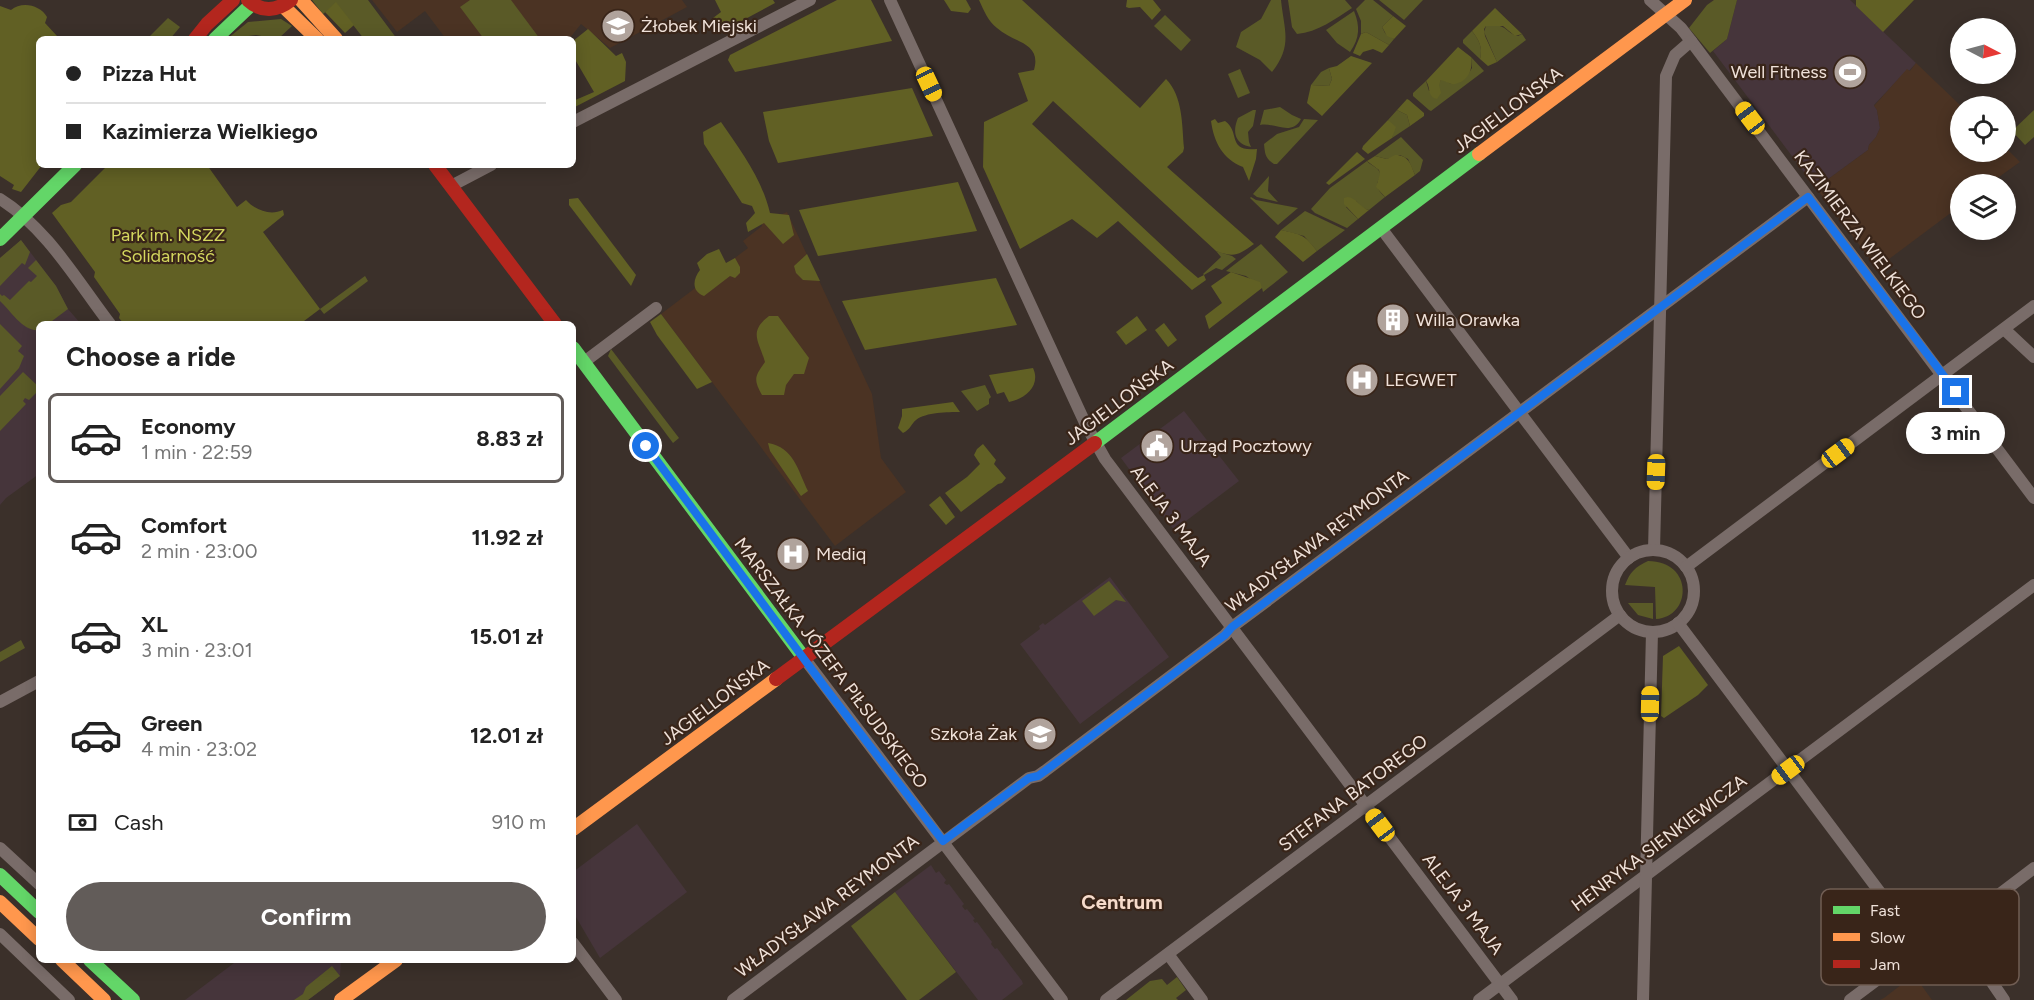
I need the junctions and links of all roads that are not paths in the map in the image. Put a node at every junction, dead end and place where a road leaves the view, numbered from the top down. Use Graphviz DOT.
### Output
graph roads {
  1 [pos="233,0"];
  2 [pos="301,0"];
  3 [pos="810,0"];
  4 [pos="890,0"];
  5 [pos="1650,0"];
  6 [pos="1684,0"];
  7 [pos="250,2"];
  8 [pos="287,3"];
  9 [pos="1666,14"];
  10 [pos="197,36"];
  11 [pos="217,36"];
  12 [pos="314,36"];
  13 [pos="333,36"];
  14 [pos="1691,41"];
  15 [pos="576,120"];
  16 [pos="72,168"];
  17 [pos="437,168"];
  18 [pos="485,168"];
  19 [pos="451,186"];
  20 [pos="1808,197"];
  21 [pos="0,199"];
  22 [pos="23,215"];
  23 [pos="1381,228"];
  24 [pos="0,239"];
  25 [pos="1660,306"];
  26 [pos="2034,306"];
  27 [pos="656,308"];
  28 [pos="109,321"];
  29 [pos="553,321"];
  30 [pos="2004,329"];
  31 [pos="576,352"];
  32 [pos="2034,357"];
  33 [pos="584,362"];
  34 [pos="1943,375"];
  35 [pos="1519,412"];
  36 [pos="1096,442"];
  37 [pos="2034,498"];
  38 [pos="1654,550"];
  39 [pos="1629,558"];
  40 [pos="1686,567"];
  41 [pos="2034,585"];
  42 [pos="1620,615"];
  43 [pos="1678,623"];
  44 [pos="1232,627"];
  45 [pos="1652,632"];
  46 [pos="804,658"];
  47 [pos="36,683"];
  48 [pos="0,702"];
  49 [pos="1788,770"];
  50 [pos="1366,806"];
  51 [pos="576,827"];
  52 [pos="943,841"];
  53 [pos="0,848"];
  54 [pos="2034,868"];
  55 [pos="1647,874"];
  56 [pos="0,875"];
  57 [pos="36,881"];
  58 [pos="1877,889"];
  59 [pos="2006,889"];
  60 [pos="0,902"];
  61 [pos="36,909"];
  62 [pos="0,934"];
  63 [pos="36,936"];
  64 [pos="576,947"];
  65 [pos="1168,954"];
  66 [pos="65,963"];
  67 [pos="93,963"];
  68 [pos="392,963"];
  69 [pos="1500,984"];
  70 [pos="1870,985"];
  71 [pos="1994,985"];
  72 [pos="69,1000"];
  73 [pos="104,1000"];
  74 [pos="133,1000"];
  75 [pos="341,1000"];
  76 [pos="616,1000"];
  77 [pos="733,1000"];
  78 [pos="1062,1000"];
  79 [pos="1106,1000"];
  80 [pos="1202,1000"];
  81 [pos="1479,1000"];
  82 [pos="1512,1000"];
  83 [pos="1643,1000"];
  84 [pos="1850,1000"];
  85 [pos="2004,1000"];
  1 -- 10 [label="street"];
  2 -- 13 [label="street"];
  3 -- 15 [label="street"];
  4 -- 36 [label="street, ALEJA 3 MAJA"];
  5 -- 9 [label="street, KAZIMIERZA WIELKIEGO"];
  6 -- 9 [label="street, JAGIELLOŃSKA"];
  7 -- 8 [label="street"];
  7 -- 11 [label="street"];
  8 -- 12 [label="street"];
  9 -- 14 [label="street, KAZIMIERZA WIELKIEGO"];
  9 -- 23 [label="street, JAGIELLOŃSKA"];
  14 -- 20 [label="street, KAZIMIERZA WIELKIEGO"];
  14 -- 25 [label="street"];
  16 -- 22 [label="street"];
  17 -- 19 [label="street"];
  18 -- 19 [label="street"];
  19 -- 29 [label="street"];
  20 -- 25 [label="street, WŁADYSŁAWA REYMONTA"];
  20 -- 34 [label="street, KAZIMIERZA WIELKIEGO"];
  21 -- 22 [label="street"];
  22 -- 24 [label="street"];
  22 -- 28 [label="street"];
  23 -- 35 [label="street"];
  23 -- 36 [label="street, JAGIELLOŃSKA"];
  25 -- 35 [label="street, WŁADYSŁAWA REYMONTA"];
  25 -- 38 [label="street"];
  26 -- 30 [label="street"];
  27 -- 33 [label="street"];
  30 -- 32 [label="street"];
  30 -- 34 [label="street"];
  31 -- 33 [label="street, MARSZAŁKA JÓZEFA PIŁSUDSKIEGO"];
  33 -- 46 [label="street, MARSZAŁKA JÓZEFA PIŁSUDSKIEGO"];
  34 -- 37 [label="street, KAZIMIERZA WIELKIEGO"];
  34 -- 40 [label="street"];
  35 -- 39 [label="street"];
  35 -- 44 [label="street, WŁADYSŁAWA REYMONTA"];
  36 -- 44 [label="street, ALEJA 3 MAJA"];
  36 -- 46 [label="street, JAGIELLOŃSKA"];
  38 -- 39 [label="street"];
  38 -- 40 [label="street"];
  39 -- 42 [label="street"];
  40 -- 43 [label="street"];
  41 -- 49 [label="street, HENRYKA SIENKIEWICZA"];
  42 -- 45 [label="street"];
  42 -- 50 [label="street, STEFANA BATOREGO"];
  43 -- 45 [label="street"];
  43 -- 49 [label="street"];
  44 -- 50 [label="street, ALEJA 3 MAJA"];
  44 -- 52 [label="street, WŁADYSŁAWA REYMONTA"];
  45 -- 55 [label="street"];
  46 -- 51 [label="street, JAGIELLOŃSKA"];
  46 -- 52 [label="street, MARSZAŁKA JÓZEFA PIŁSUDSKIEGO"];
  47 -- 48 [label="street"];
  49 -- 55 [label="street, HENRYKA SIENKIEWICZA"];
  49 -- 58 [label="street"];
  50 -- 65 [label="street, STEFANA BATOREGO"];
  50 -- 69 [label="street, ALEJA 3 MAJA"];
  52 -- 77 [label="street, WŁADYSŁAWA REYMONTA"];
  52 -- 78 [label="street, MARSZAŁKA JÓZEFA PIŁSUDSKIEGO"];
  53 -- 57 [label="street"];
  54 -- 59 [label="street"];
  55 -- 69 [label="street, HENRYKA SIENKIEWICZA"];
  55 -- 83 [label="street"];
  56 -- 61 [label="street"];
  60 -- 63 [label="street"];
  62 -- 72 [label="street"];
  64 -- 76 [label="street"];
  65 -- 79 [label="street, STEFANA BATOREGO"];
  65 -- 80 [label="street"];
  66 -- 73 [label="street"];
  67 -- 74 [label="street"];
  68 -- 75 [label="street"];
  69 -- 81 [label="street, HENRYKA SIENKIEWICZA"];
  69 -- 82 [label="street, ALEJA 3 MAJA"];
  70 -- 84 [label="street"];
  71 -- 85 [label="street"];
}
